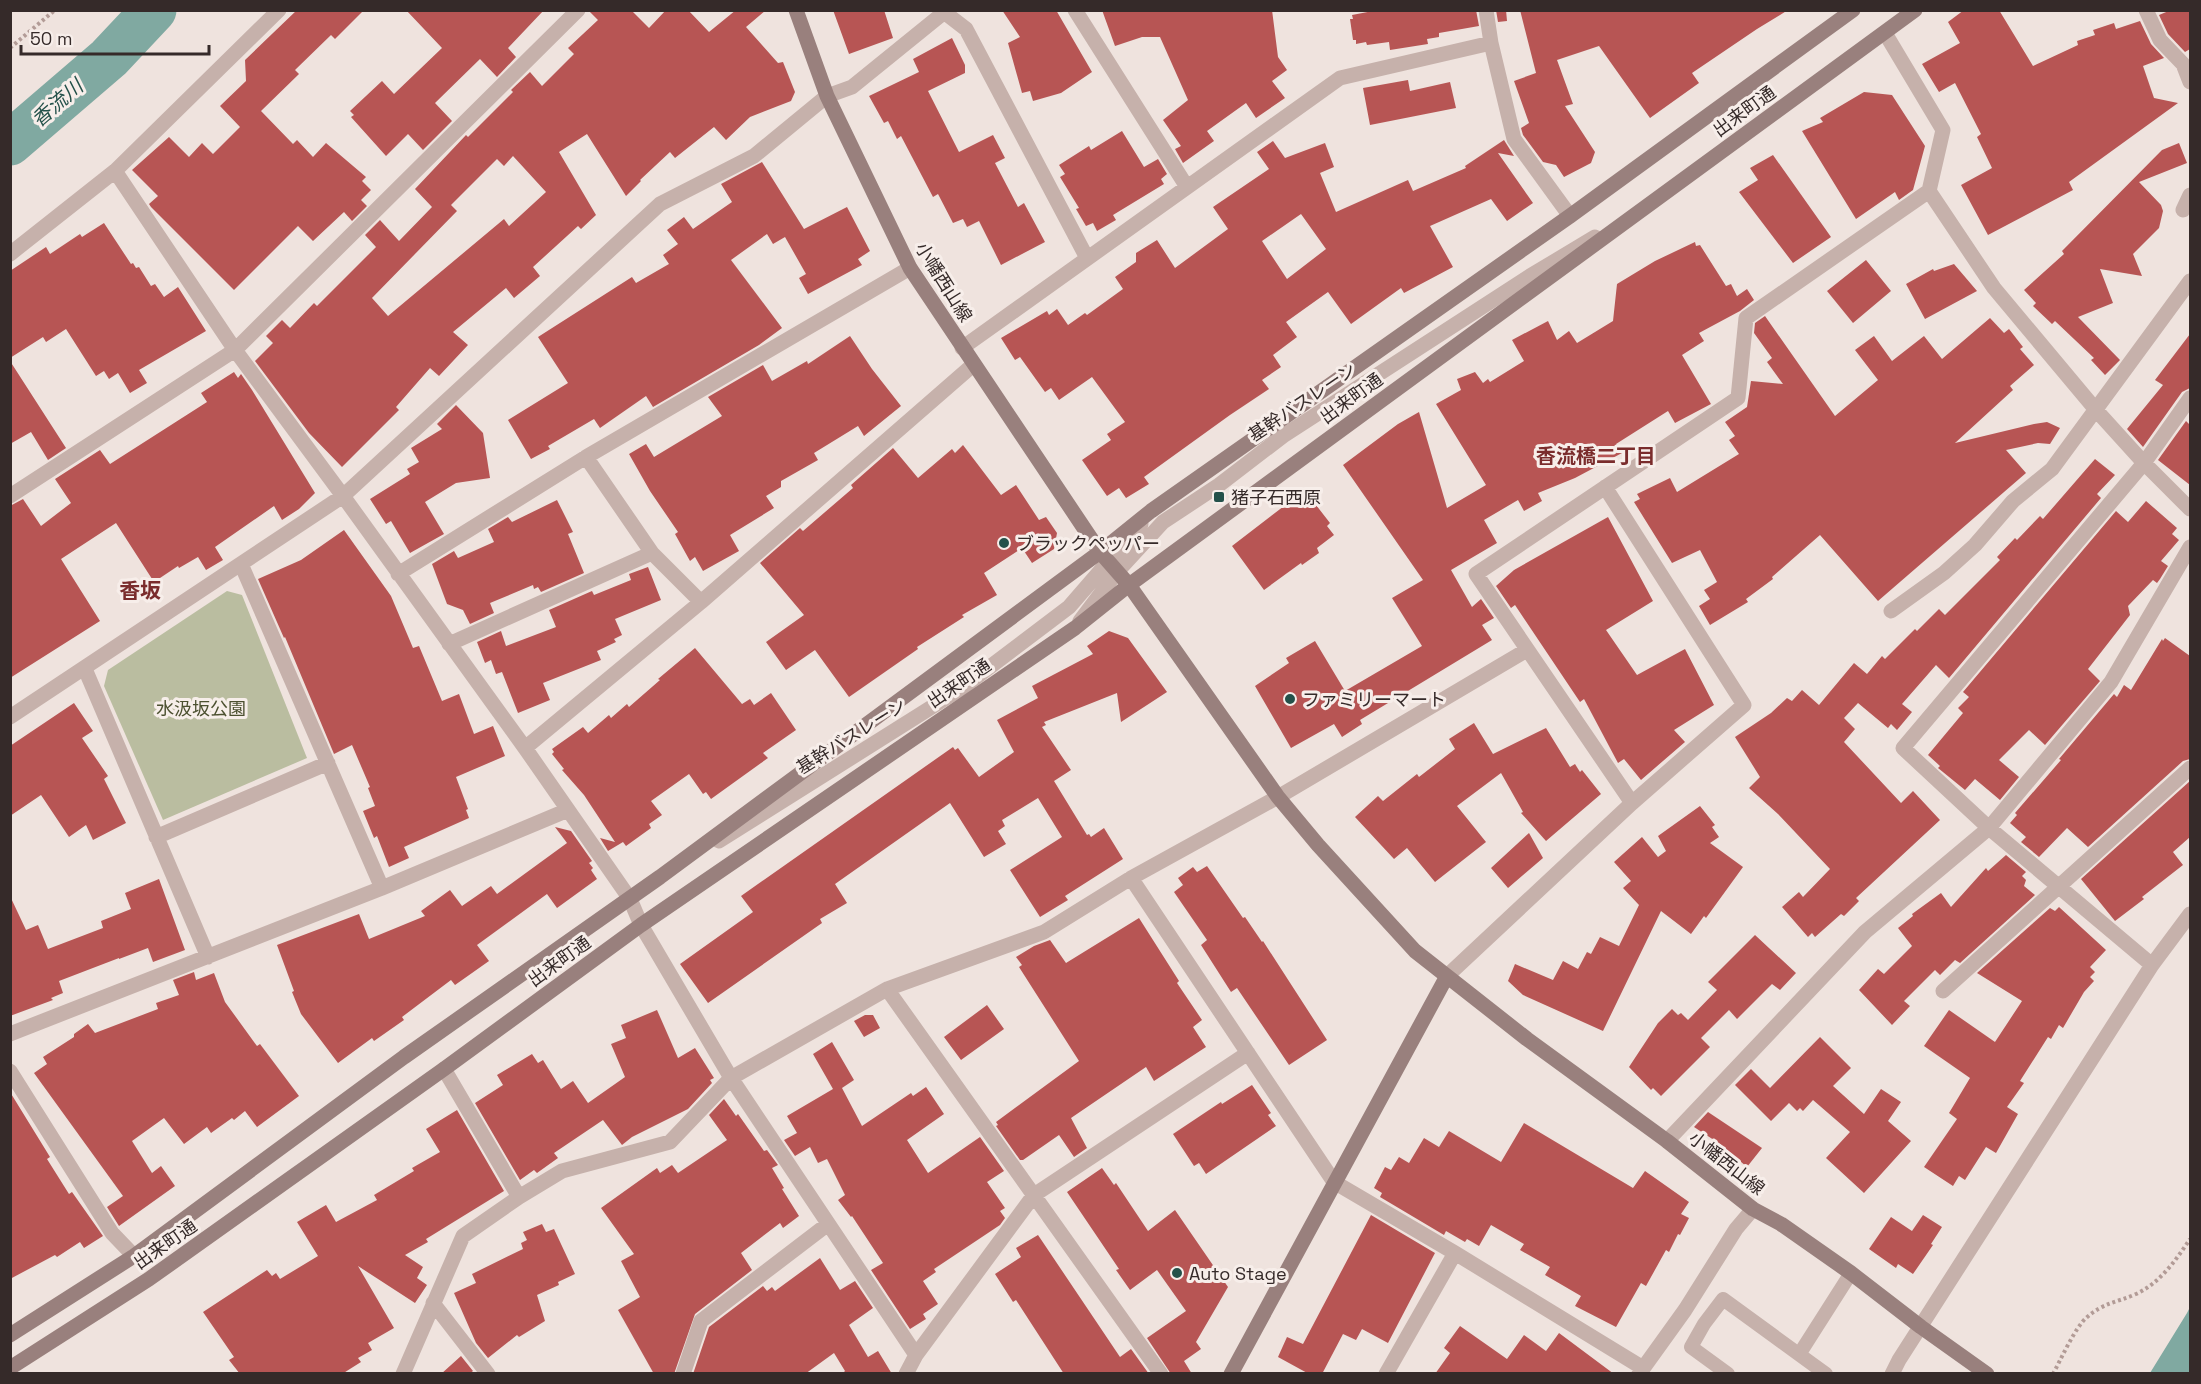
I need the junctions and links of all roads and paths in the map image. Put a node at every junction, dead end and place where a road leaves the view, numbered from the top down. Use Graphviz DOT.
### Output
graph roads {
  1 [pos="55,10"];
  2 [pos="279,10"];
  3 [pos="578,10"];
  4 [pos="796,10"];
  5 [pos="1075,10"];
  6 [pos="1486,10"];
  7 [pos="1853,10"];
  8 [pos="1915,10"];
  9 [pos="2145,10"];
  10 [pos="946,11"];
  11 [pos="1885,33"];
  12 [pos="1491,44"];
  13 [pos="10,48"];
  14 [pos="2190,82"];
  15 [pos="827,96"];
  16 [pos="115,171"];
  17 [pos="1187,187"];
  18 [pos="1929,191"];
  19 [pos="2190,195"];
  20 [pos="1644,208"];
  21 [pos="2183,210"];
  22 [pos="1570,216"];
  23 [pos="10,254"];
  24 [pos="1087,258"];
  25 [pos="910,268"];
  26 [pos="2190,281"];
  27 [pos="962,348"];
  28 [pos="235,350"];
  29 [pos="973,365"];
  30 [pos="2190,398"];
  31 [pos="2096,410"];
  32 [pos="586,457"];
  33 [pos="2144,463"];
  34 [pos="1605,487"];
  35 [pos="10,495"];
  36 [pos="343,496"];
  37 [pos="2190,509"];
  38 [pos="2190,547"];
  39 [pos="652,553"];
  40 [pos="1109,562"];
  41 [pos="241,564"];
  42 [pos="398,574"];
  43 [pos="1129,585"];
  44 [pos="701,602"];
  45 [pos="1891,611"];
  46 [pos="1075,628"];
  47 [pos="449,644"];
  48 [pos="1527,650"];
  49 [pos="85,669"];
  50 [pos="10,717"];
  51 [pos="525,748"];
  52 [pos="328,763"];
  53 [pos="2190,768"];
  54 [pos="1278,797"];
  55 [pos="1632,803"];
  56 [pos="568,810"];
  57 [pos="1989,828"];
  58 [pos="156,837"];
  59 [pos="660,878"];
  60 [pos="1131,878"];
  61 [pos="2058,886"];
  62 [pos="382,888"];
  63 [pos="630,899"];
  64 [pos="2190,914"];
  65 [pos="641,925"];
  66 [pos="207,957"];
  67 [pos="2152,965"];
  68 [pos="1447,976"];
  69 [pos="887,989"];
  70 [pos="1943,991"];
  71 [pos="10,1034"];
  72 [pos="1248,1053"];
  73 [pos="444,1069"];
  74 [pos="10,1071"];
  75 [pos="731,1078"];
  76 [pos="1667,1141"];
  77 [pos="1334,1182"];
  78 [pos="1034,1195"];
  79 [pos="519,1197"];
  80 [pos="1753,1209"];
  81 [pos="828,1224"];
  82 [pos="2190,1239"];
  83 [pos="1455,1253"];
  84 [pos="134,1256"];
  85 [pos="1851,1273"];
  86 [pos="433,1303"];
  87 [pos="1685,1310"];
  88 [pos="1704,1324"];
  89 [pos="1921,1328"];
  90 [pos="10,1335"];
  91 [pos="1800,1353"];
  92 [pos="916,1355"];
  93 [pos="10,1368"];
  94 [pos="1641,1371"];
  95 [pos="402,1374"];
  96 [pos="488,1374"];
  97 [pos="683,1374"];
  98 [pos="906,1374"];
  99 [pos="1161,1374"];
  100 [pos="1231,1374"];
  101 [pos="1386,1374"];
  102 [pos="1728,1374"];
  103 [pos="1826,1374"];
  104 [pos="1892,1374"];
  105 [pos="1987,1374"];
  106 [pos="2053,1374"];
  1 -- 13 [label="path"];
  2 -- 16 [label="street"];
  3 -- 28 [label="street"];
  4 -- 15 [label="main road, 小幡西山線"];
  5 -- 17 [label="street"];
  6 -- 12 [label="street"];
  7 -- 22 [label="main road, 出来町通"];
  8 -- 11 [label="main road, 出来町通"];
  9 -- 14 [label="street"];
  10 -- 15 [label="street"];
  10 -- 24 [label="street"];
  11 -- 18 [label="street"];
  11 -- 20 [label="main road, 出来町通"];
  12 -- 17 [label="street"];
  12 -- 22 [label="street"];
  15 -- 25 [label="main road, 小幡西山線"];
  15 -- 36 [label="street"];
  16 -- 23 [label="street"];
  16 -- 28 [label="street"];
  17 -- 24 [label="street"];
  18 -- 31 [label="street"];
  18 -- 34 [label="street"];
  19 -- 21 [label="street"];
  20 -- 40 [label="street, 基幹バスレーン"];
  20 -- 43 [label="main road, 出来町通"];
  22 -- 40 [label="main road, 出来町通"];
  24 -- 27 [label="street"];
  25 -- 27 [label="main road, 小幡西山線"];
  25 -- 32 [label="street"];
  26 -- 31 [label="street"];
  27 -- 29 [label="main road, 小幡西山線"];
  28 -- 35 [label="street"];
  28 -- 36 [label="street"];
  29 -- 40 [label="main road, 小幡西山線"];
  29 -- 44 [label="street"];
  30 -- 33 [label="street"];
  31 -- 33 [label="street"];
  31 -- 45 [label="street"];
  32 -- 39 [label="street"];
  32 -- 42 [label="street"];
  33 -- 37 [label="street"];
  33 -- 57 [label="street"];
  34 -- 48 [label="street"];
  34 -- 55 [label="street"];
  36 -- 41 [label="street"];
  36 -- 42 [label="street"];
  38 -- 57 [label="street"];
  39 -- 44 [label="street"];
  39 -- 47 [label="street"];
  40 -- 43 [label="main road, 小幡西山線"];
  40 -- 46 [label="street, 基幹バスレーン"];
  40 -- 59 [label="main road, 出来町通"];
  40 -- 59 [label="street, 基幹バスレーン"];
  41 -- 49 [label="street"];
  41 -- 52 [label="street"];
  42 -- 47 [label="street"];
  43 -- 46 [label="main road, 出来町通"];
  43 -- 54 [label="main road, 小幡西山線"];
  44 -- 51 [label="street"];
  46 -- 65 [label="main road, 出来町通"];
  47 -- 51 [label="street"];
  48 -- 54 [label="street"];
  48 -- 55 [label="street"];
  49 -- 50 [label="street"];
  49 -- 58 [label="street"];
  51 -- 56 [label="street"];
  52 -- 58 [label="street"];
  52 -- 62 [label="street"];
  53 -- 61 [label="street"];
  54 -- 60 [label="street"];
  54 -- 68 [label="main road, 小幡西山線"];
  55 -- 68 [label="street"];
  56 -- 62 [label="street"];
  56 -- 63 [label="street"];
  57 -- 61 [label="street"];
  57 -- 76 [label="street"];
  58 -- 66 [label="street"];
  59 -- 63 [label="main road, 出来町通"];
  60 -- 69 [label="street"];
  60 -- 72 [label="street"];
  61 -- 67 [label="street"];
  61 -- 70 [label="street"];
  62 -- 66 [label="street"];
  63 -- 65 [label="street"];
  63 -- 84 [label="main road, 出来町通"];
  64 -- 67 [label="street"];
  65 -- 73 [label="main road, 出来町通"];
  65 -- 75 [label="street"];
  66 -- 71 [label="street"];
  67 -- 89 [label="street"];
  68 -- 76 [label="main road, 小幡西山線"];
  68 -- 77 [label="main road"];
  69 -- 75 [label="street"];
  69 -- 78 [label="street"];
  72 -- 77 [label="street"];
  72 -- 78 [label="street"];
  73 -- 79 [label="street"];
  73 -- 93 [label="main road, 出来町通"];
  74 -- 84 [label="street"];
  75 -- 79 [label="street"];
  75 -- 81 [label="street"];
  76 -- 80 [label="main road, 小幡西山線"];
  77 -- 83 [label="street"];
  77 -- 100 [label="main road"];
  78 -- 92 [label="street"];
  78 -- 99 [label="street"];
  79 -- 86 [label="street"];
  80 -- 85 [label="main road, 小幡西山線"];
  80 -- 87 [label="street"];
  81 -- 92 [label="street"];
  81 -- 97 [label="street"];
  82 -- 106 [label="path"];
  83 -- 94 [label="street"];
  83 -- 101 [label="street"];
  84 -- 90 [label="main road, 出来町通"];
  85 -- 89 [label="main road, 小幡西山線"];
  85 -- 91 [label="lane"];
  86 -- 95 [label="street"];
  86 -- 96 [label="street"];
  87 -- 88 [label="lane"];
  87 -- 94 [label="street"];
  88 -- 91 [label="lane"];
  88 -- 102 [label="lane"];
  89 -- 104 [label="street"];
  89 -- 105 [label="main road, 小幡西山線"];
  91 -- 103 [label="lane"];
  92 -- 98 [label="street"];
}
